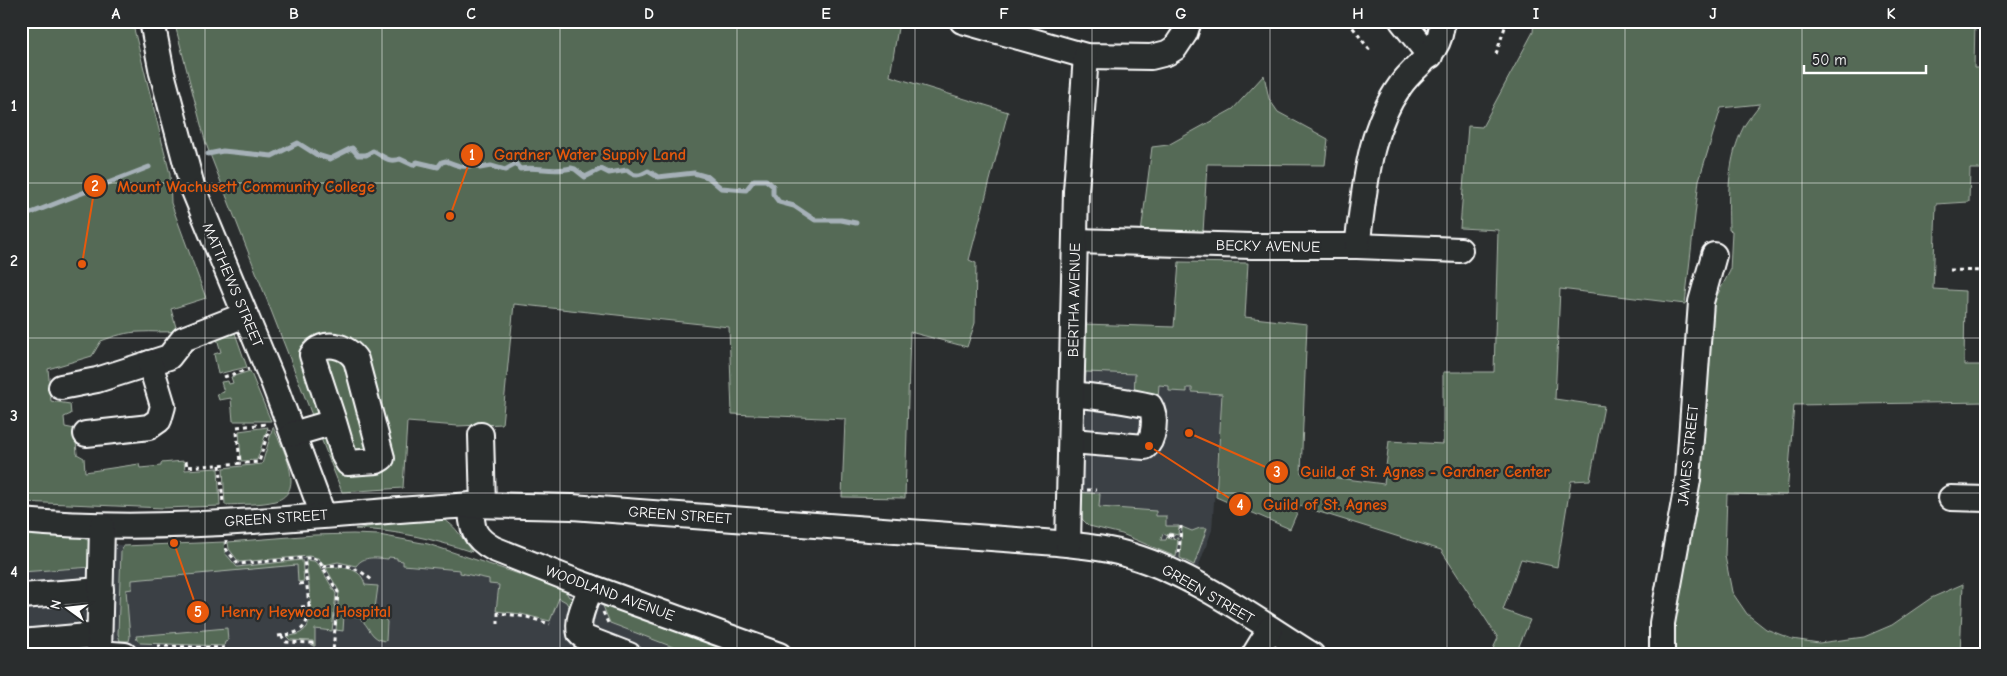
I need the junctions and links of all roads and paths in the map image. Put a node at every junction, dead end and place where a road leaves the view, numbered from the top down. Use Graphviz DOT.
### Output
graph roads {
  1 [pos="152,21"];
  2 [pos="962,21"];
  3 [pos="1188,21"];
  4 [pos="1348,21"];
  5 [pos="1402,21"];
  6 [pos="1442,21"];
  7 [pos="1507,21"];
  8 [pos="989,25"];
  9 [pos="1371,52"];
  10 [pos="1496,54"];
  11 [pos="1086,56"];
  12 [pos="1430,56"];
  13 [pos="1075,241"];
  14 [pos="1357,246"];
  15 [pos="1460,250"];
  16 [pos="1714,256"];
  17 [pos="1950,270"];
  18 [pos="1986,271"];
  19 [pos="245,315"];
  20 [pos="150,363"];
  21 [pos="252,368"];
  22 [pos="224,377"];
  23 [pos="61,387"];
  24 [pos="1072,394"];
  25 [pos="334,422"];
  26 [pos="271,423"];
  27 [pos="263,424"];
  28 [pos="237,427"];
  29 [pos="237,432"];
  30 [pos="86,434"];
  31 [pos="293,434"];
  32 [pos="480,435"];
  33 [pos="1071,441"];
  34 [pos="186,461"];
  35 [pos="240,464"];
  36 [pos="220,465"];
  37 [pos="1951,498"];
  38 [pos="1986,499"];
  39 [pos="477,505"];
  40 [pos="223,508"];
  41 [pos="324,515"];
  42 [pos="21,521"];
  43 [pos="102,526"];
  44 [pos="1181,526"];
  45 [pos="1172,536"];
  46 [pos="1180,537"];
  47 [pos="1068,544"];
  48 [pos="226,549"];
  49 [pos="304,558"];
  50 [pos="1178,558"];
  51 [pos="323,567"];
  52 [pos="373,581"];
  53 [pos="306,583"];
  54 [pos="299,584"];
  55 [pos="591,587"];
  56 [pos="100,590"];
  57 [pos="21,596"];
  58 [pos="309,606"];
  59 [pos="301,607"];
  60 [pos="498,624"];
  61 [pos="550,624"];
  62 [pos="1270,629"];
  63 [pos="21,642"];
  64 [pos="157,646"];
  65 [pos="312,646"];
  66 [pos="99,648"];
  67 [pos="224,648"];
  68 [pos="333,652"];
  69 [pos="125,655"];
  70 [pos="629,655"];
  71 [pos="779,655"];
  72 [pos="1254,655"];
  73 [pos="1312,655"];
  74 [pos="1662,655"];
  1 -- 19 [label="street, MATTHEWS STREET"];
  2 -- 8 [label="street"];
  3 -- 11 [label="street"];
  4 -- 9 [label="path"];
  5 -- 12 [label="street"];
  6 -- 12 [label="street"];
  7 -- 10 [label="path"];
  8 -- 11 [label="street"];
  11 -- 13 [label="street, BERTHA AVENUE"];
  12 -- 14 [label="street"];
  13 -- 14 [label="street, BECKY AVENUE"];
  13 -- 24 [label="street, BERTHA AVENUE"];
  14 -- 15 [label="street, BECKY AVENUE"];
  16 -- 74 [label="street, JAMES STREET"];
  17 -- 18 [label="path"];
  19 -- 20 [label="street"];
  19 -- 31 [label="street, MATTHEWS STREET"];
  20 -- 23 [label="street"];
  20 -- 30 [label="street"];
  21 -- 22 [label="path"];
  24 -- 33 [label="street, BERTHA AVENUE"];
  24 -- 33 [label="street"];
  25 -- 25 [label="street"];
  25 -- 31 [label="street"];
  26 -- 35 [label="path"];
  27 -- 28 [label="path"];
  29 -- 35 [label="path"];
  31 -- 41 [label="street, MATTHEWS STREET"];
  32 -- 39 [label="street, WOODLAND AVENUE"];
  33 -- 47 [label="street, BERTHA AVENUE"];
  34 -- 36 [label="path"];
  35 -- 36 [label="path"];
  36 -- 40 [label="path"];
  37 -- 38 [label="street"];
  39 -- 41 [label="street, GREEN STREET"];
  39 -- 47 [label="street, GREEN STREET"];
  39 -- 55 [label="street, WOODLAND AVENUE"];
  41 -- 43 [label="street, GREEN STREET"];
  42 -- 43 [label="street, GREEN STREET"];
  43 -- 56 [label="street"];
  44 -- 46 [label="path"];
  45 -- 46 [label="path"];
  46 -- 50 [label="path"];
  47 -- 62 [label="street, GREEN STREET"];
  48 -- 49 [label="path"];
  49 -- 51 [label="path"];
  49 -- 53 [label="path"];
  51 -- 52 [label="path"];
  51 -- 68 [label="path"];
  53 -- 54 [label="path"];
  53 -- 58 [label="path"];
  55 -- 70 [label="street"];
  55 -- 71 [label="street, WOODLAND AVENUE"];
  56 -- 57 [label="street"];
  56 -- 66 [label="street"];
  58 -- 59 [label="path"];
  58 -- 65 [label="path"];
  60 -- 61 [label="path"];
  62 -- 72 [label="street"];
  62 -- 73 [label="street, GREEN STREET"];
  63 -- 66 [label="street"];
  64 -- 67 [label="path"];
  66 -- 69 [label="street"];
}
